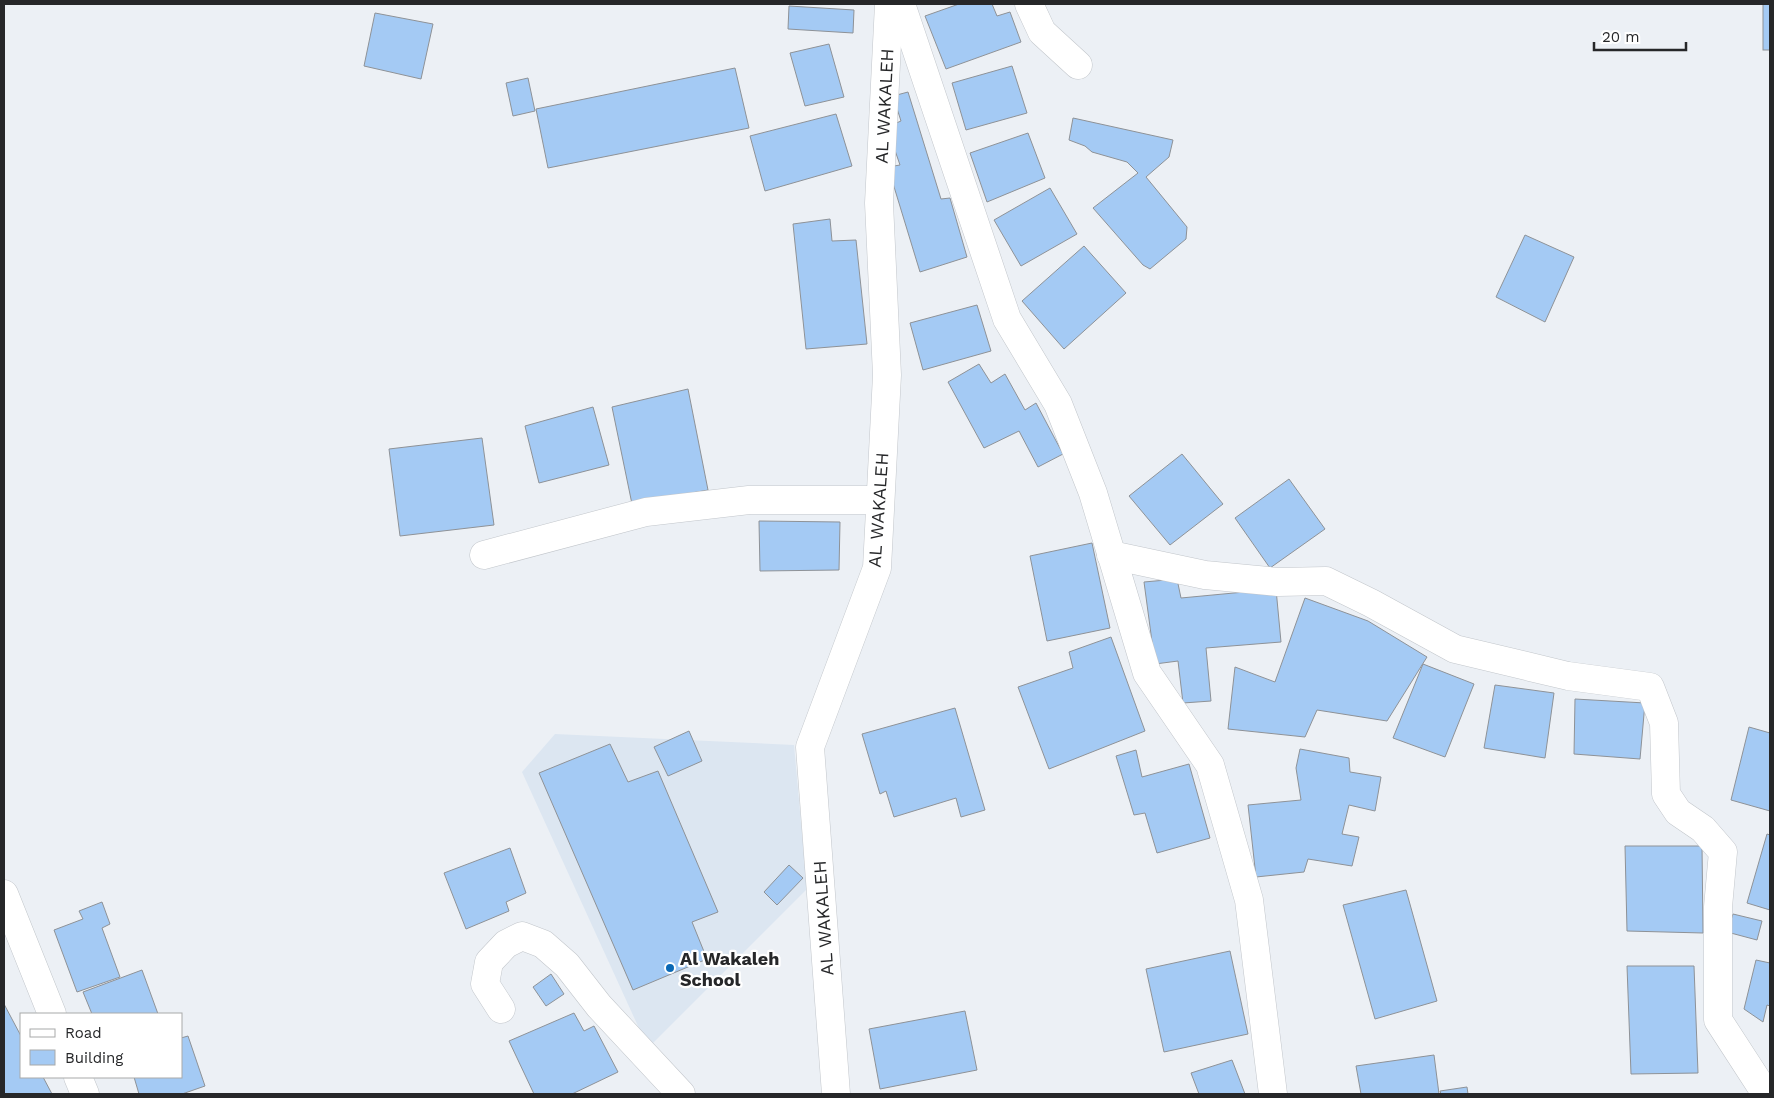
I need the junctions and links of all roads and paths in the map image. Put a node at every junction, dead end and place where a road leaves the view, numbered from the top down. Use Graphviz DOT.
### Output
graph roads {
  1 [pos="889,4"];
  2 [pos="901,4"];
  3 [pos="1030,4"];
  4 [pos="1078,65"];
  5 [pos="880,500"];
  6 [pos="484,555"];
  7 [pos="1111,555"];
  8 [pos="4,894"];
  9 [pos="501,1009"];
  10 [pos="52,1013"];
  11 [pos="78,1078"];
  12 [pos="85,1094"];
  13 [pos="681,1094"];
  14 [pos="836,1094"];
  15 [pos="1273,1094"];
  16 [pos="1766,1094"];
  1 -- 5 [label="street, AL WAKALEH"];
  2 -- 7 [label="street"];
  3 -- 4 [label="street"];
  5 -- 6 [label="street"];
  5 -- 14 [label="street, AL WAKALEH"];
  7 -- 15 [label="street"];
  7 -- 16 [label="street"];
  8 -- 10 [label="street"];
  9 -- 13 [label="street"];
  11 -- 12 [label="street"];
}
